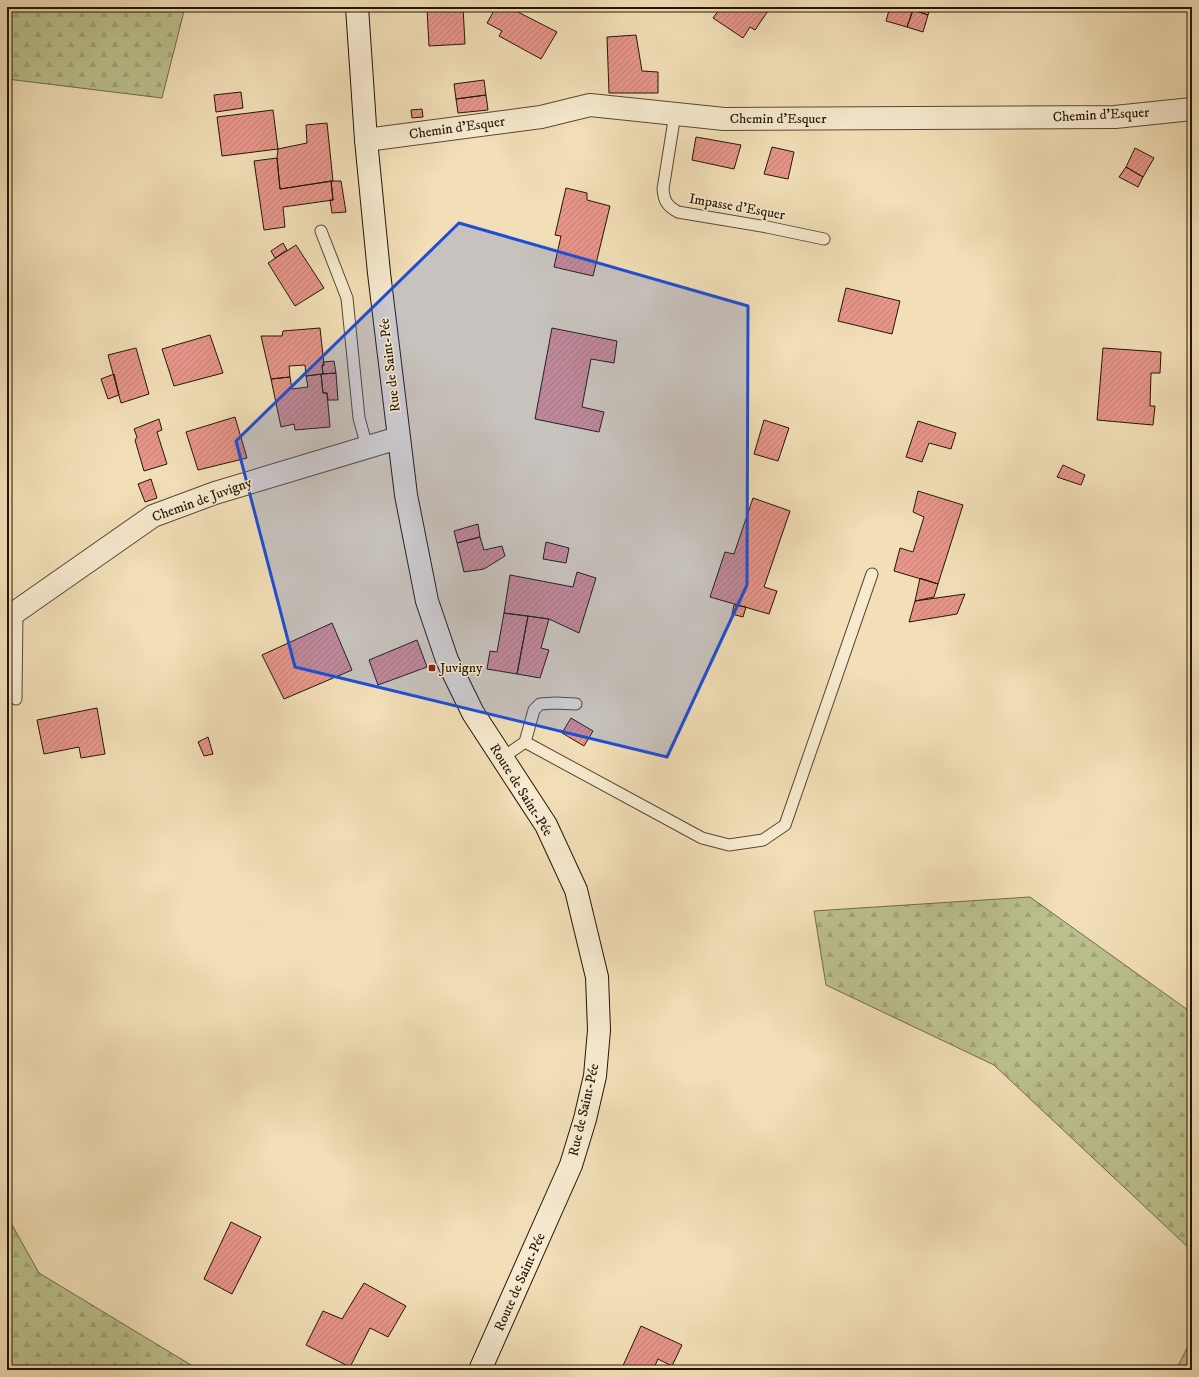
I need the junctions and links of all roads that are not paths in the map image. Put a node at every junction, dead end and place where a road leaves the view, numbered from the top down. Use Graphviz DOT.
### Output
graph roads {
  1 [pos="357,7"];
  2 [pos="1192,109"];
  3 [pos="675,114"];
  4 [pos="366,140"];
  5 [pos="321,231"];
  6 [pos="824,239"];
  7 [pos="398,438"];
  8 [pos="366,447"];
  9 [pos="872,574"];
  10 [pos="12,614"];
  11 [pos="16,699"];
  12 [pos="576,704"];
  13 [pos="473,713"];
  14 [pos="525,742"];
  15 [pos="502,758"];
  16 [pos="576,890"];
  17 [pos="552,1208"];
  18 [pos="483,1363"];
  1 -- 4 [label="main road, Rue de Saint-Pée"];
  2 -- 3 [label="main road, Chemin d'Esquer"];
  3 -- 4 [label="main road, Chemin d'Esquer"];
  3 -- 6 [label="lane, Impasse d'Esquer"];
  4 -- 7 [label="main road, Rue de Saint-Pée"];
  5 -- 8 [label="lane"];
  7 -- 8 [label="main road, Chemin de Juvigny"];
  7 -- 13 [label="main road, Rue de Saint-Pée"];
  8 -- 10 [label="main road, Chemin de Juvigny"];
  9 -- 14 [label="lane"];
  10 -- 11 [label="lane"];
  12 -- 14 [label="lane"];
  13 -- 15 [label="main road, Route de Saint-Pée"];
  14 -- 15 [label="lane"];
  15 -- 16 [label="main road, Route de Saint-Pée"];
  16 -- 17 [label="main road, Rue de Saint-Pée"];
  17 -- 18 [label="main road, Route de Saint-Pée"];
}
